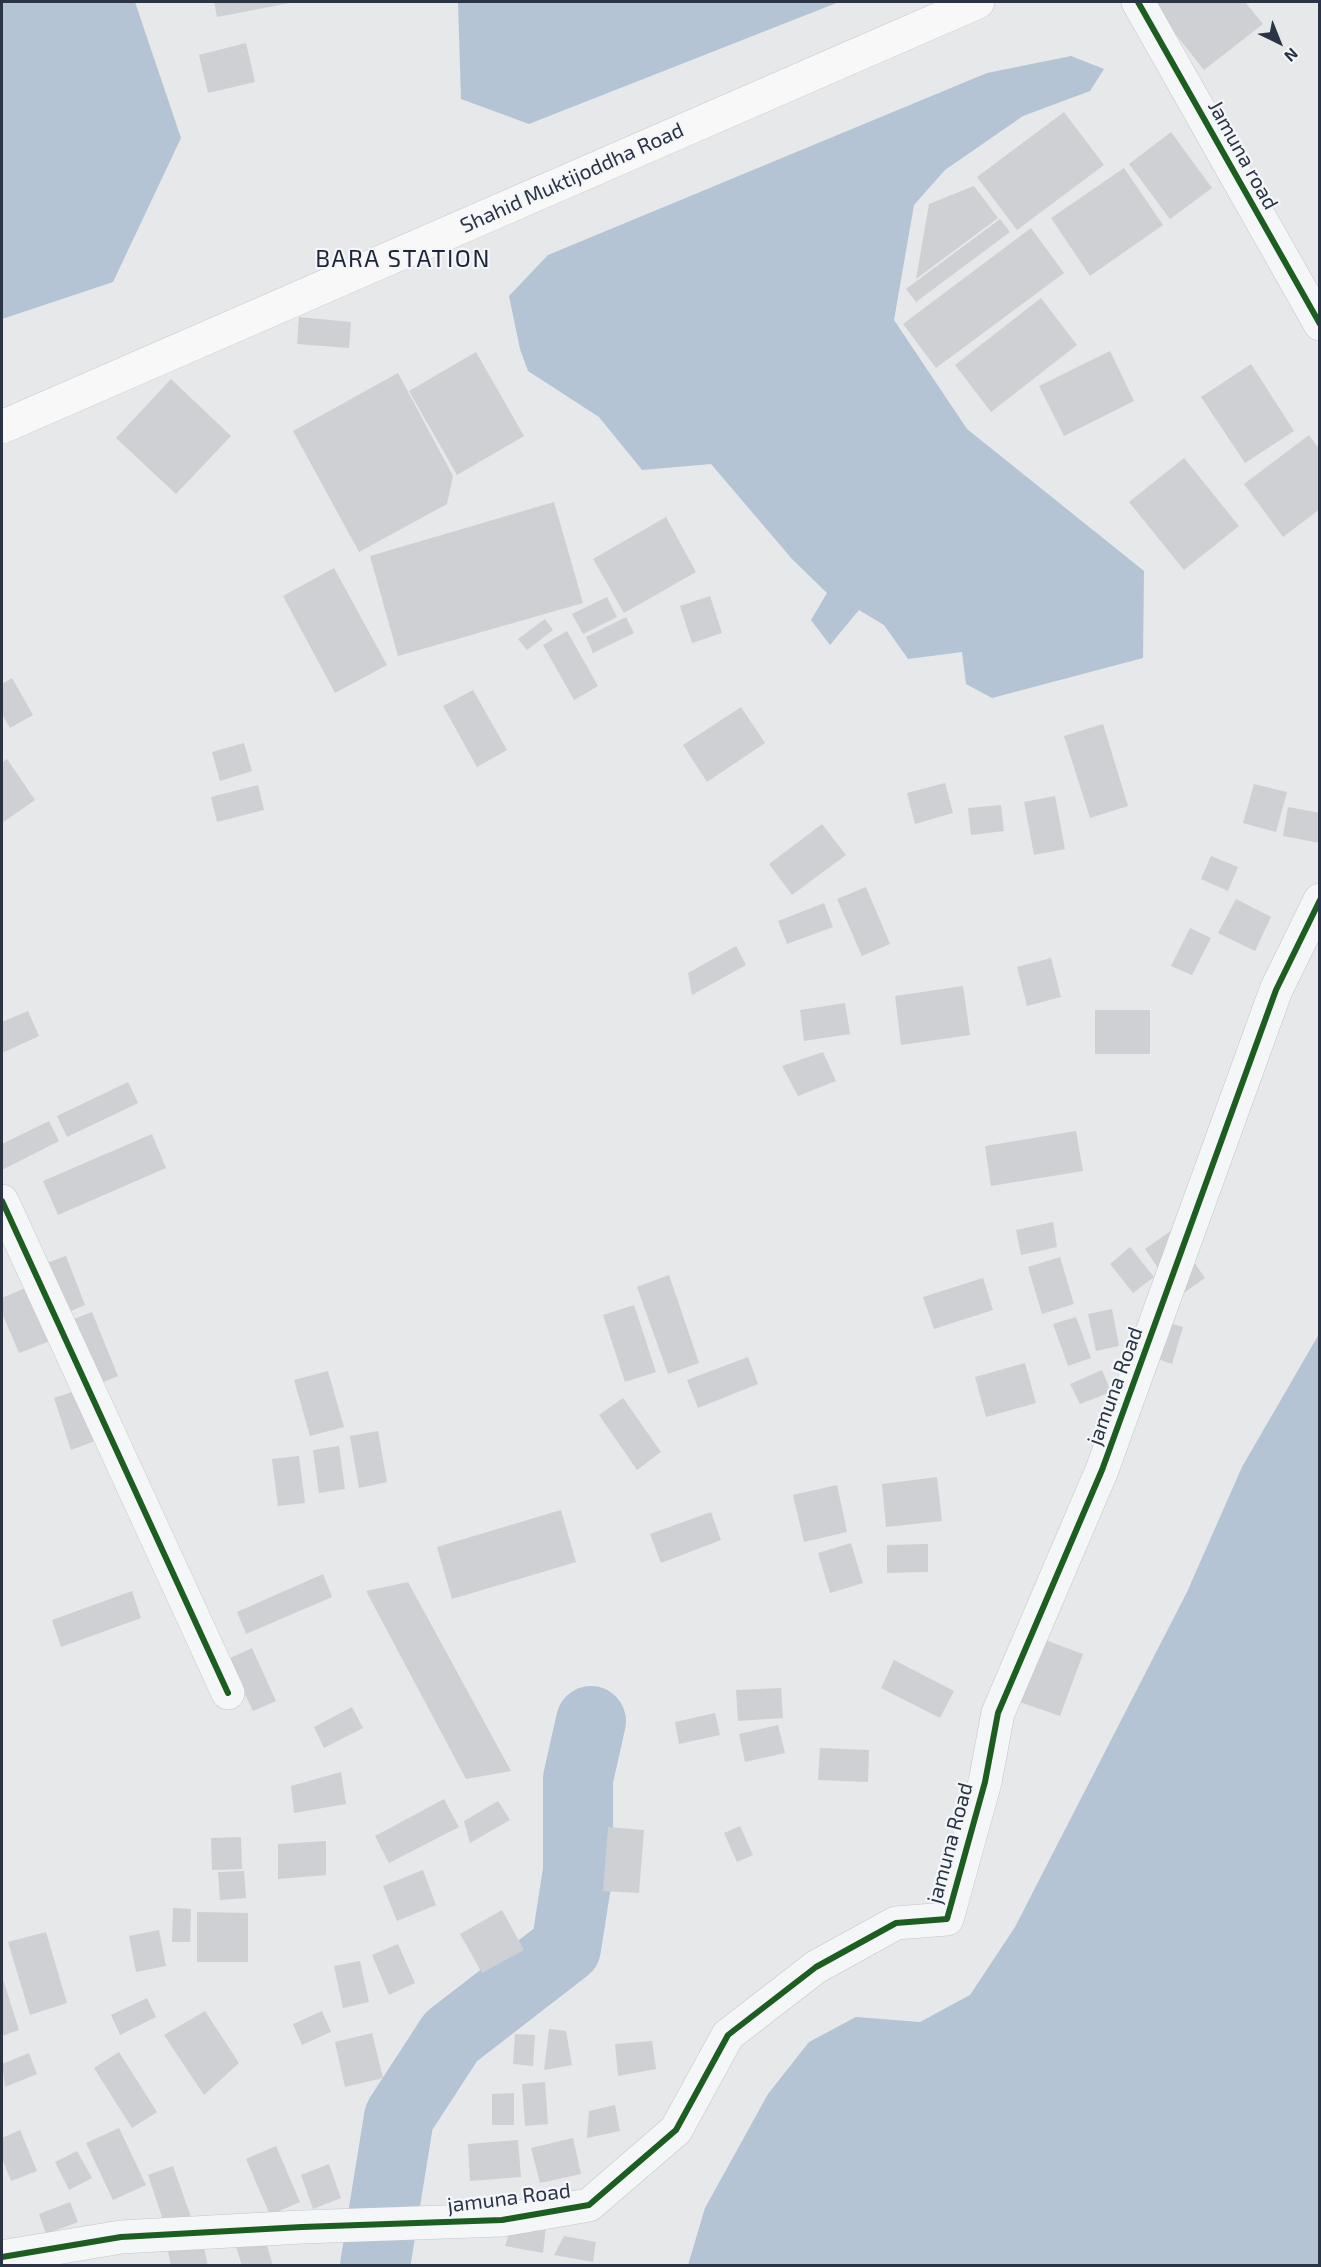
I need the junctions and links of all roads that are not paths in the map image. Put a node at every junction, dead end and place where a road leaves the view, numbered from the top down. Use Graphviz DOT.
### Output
graph roads {
  1 [pos="978,2"];
  2 [pos="1138,2"];
  3 [pos="1320,324"];
  4 [pos="2,427"];
  5 [pos="1320,900"];
  6 [pos="2,1201"];
  7 [pos="228,1693"];
  8 [pos="2,2257"];
  1 -- 4 [label="main road, Shahid Muktijoddha Road"];
  2 -- 3 [label="street, Jamuna road"];
  5 -- 8 [label="street, jamuna Road"];
  6 -- 7 [label="street"];
}
